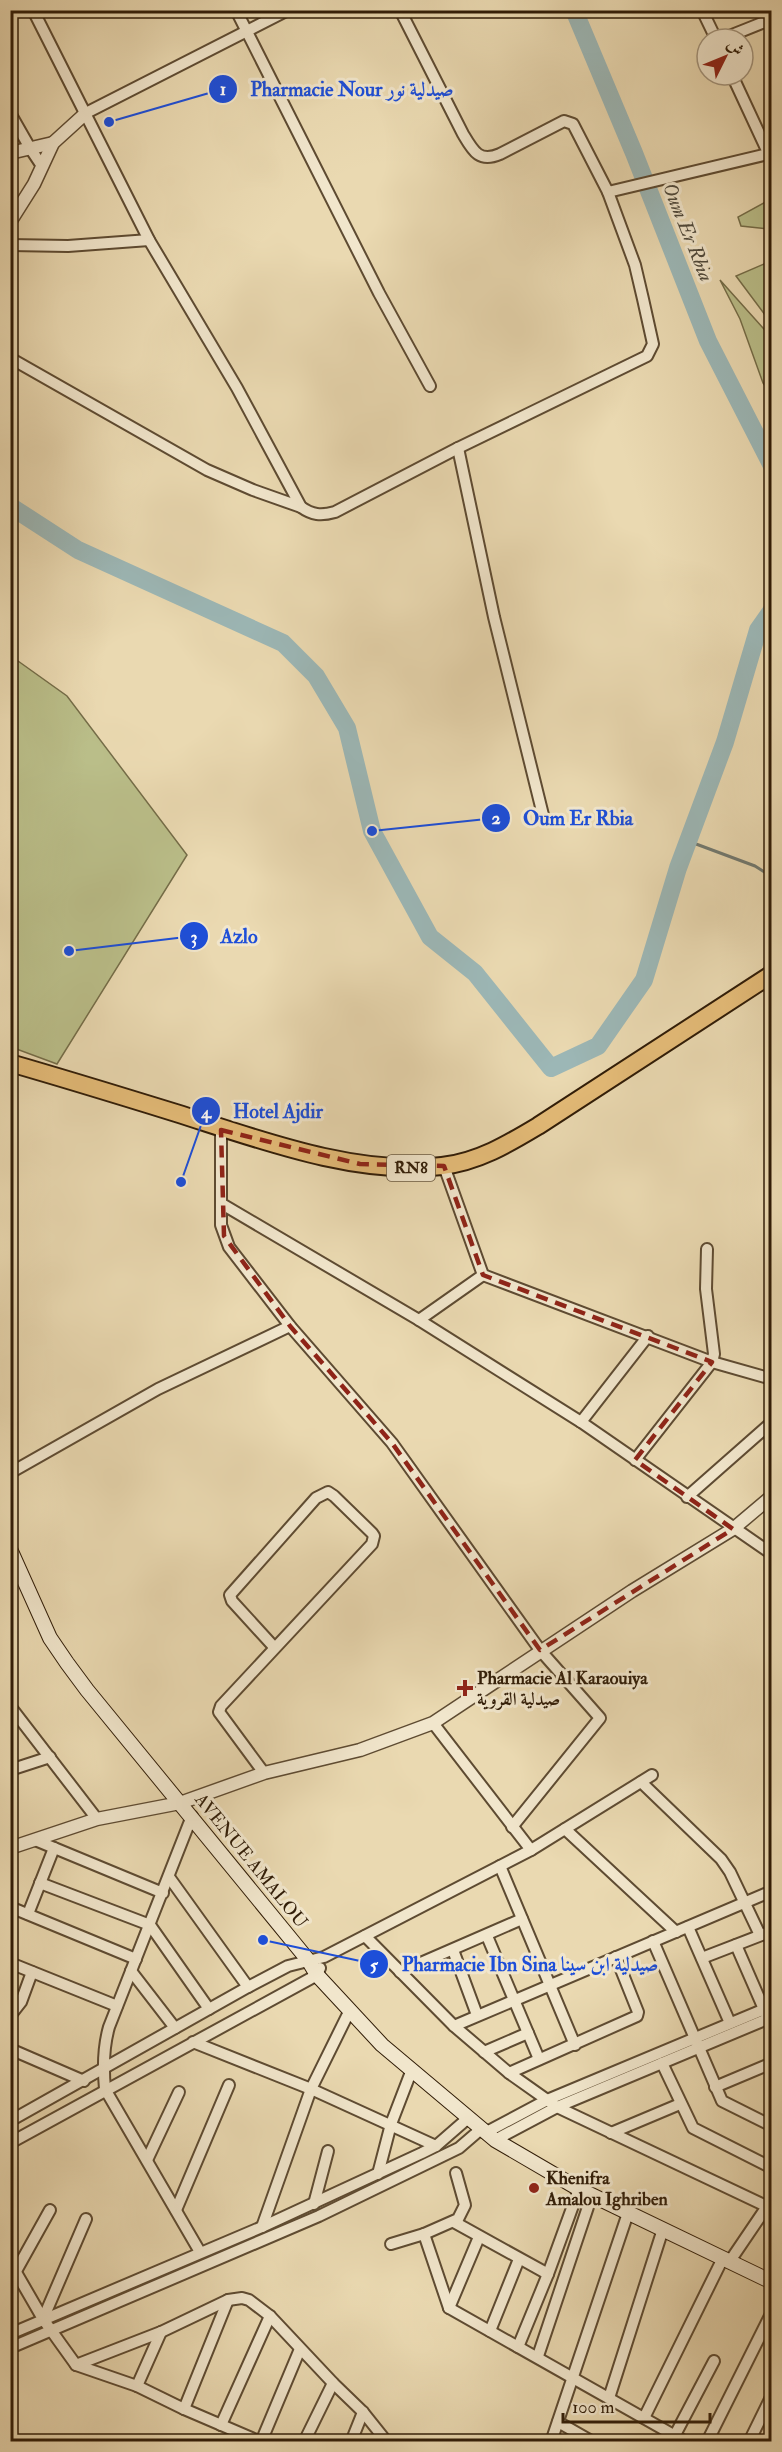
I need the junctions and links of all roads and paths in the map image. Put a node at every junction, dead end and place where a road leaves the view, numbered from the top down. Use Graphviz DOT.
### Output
graph roads {
  1 [pos="33,10"];
  2 [pos="236,10"];
  3 [pos="288,10"];
  4 [pos="400,10"];
  5 [pos="702,10"];
  6 [pos="771,20"];
  7 [pos="710,27"];
  8 [pos="753,27"];
  9 [pos="247,32"];
  10 [pos="737,87"];
  11 [pos="86,112"];
  12 [pos="10,113"];
  13 [pos="52,143"];
  14 [pos="30,148"];
  15 [pos="10,153"];
  16 [pos="770,158"];
  17 [pos="42,166"];
  18 [pos="608,192"];
  19 [pos="10,222"];
  20 [pos="149,240"];
  21 [pos="10,245"];
  22 [pos="10,358"];
  23 [pos="430,386"];
  24 [pos="458,448"];
  25 [pos="300,507"];
  26 [pos="543,815"];
  27 [pos="771,974"];
  28 [pos="10,1063"];
  29 [pos="221,1130"];
  30 [pos="444,1166"];
  31 [pos="222,1204"];
  32 [pos="707,1249"];
  33 [pos="483,1275"];
  34 [pos="419,1320"];
  35 [pos="290,1326"];
  36 [pos="648,1336"];
  37 [pos="712,1362"];
  38 [pos="771,1379"];
  39 [pos="581,1422"];
  40 [pos="771,1422"];
  41 [pos="635,1460"];
  42 [pos="10,1473"];
  43 [pos="771,1496"];
  44 [pos="687,1497"];
  45 [pos="733,1529"];
  46 [pos="10,1549"];
  47 [pos="771,1554"];
  48 [pos="274,1647"];
  49 [pos="540,1650"];
  50 [pos="10,1706"];
  51 [pos="433,1724"];
  52 [pos="50,1756"];
  53 [pos="10,1770"];
  54 [pos="264,1773"];
  55 [pos="652,1775"];
  56 [pos="641,1782"];
  57 [pos="180,1803"];
  58 [pos="192,1816"];
  59 [pos="97,1819"];
  60 [pos="512,1827"];
  61 [pos="565,1828"];
  62 [pos="35,1840"];
  63 [pos="10,1848"];
  64 [pos="54,1848"];
  65 [pos="531,1850"];
  66 [pos="500,1866"];
  67 [pos="169,1877"];
  68 [pos="40,1883"];
  69 [pos="771,1891"];
  70 [pos="163,1893"];
  71 [pos="745,1902"];
  72 [pos="10,1907"];
  73 [pos="28,1914"];
  74 [pos="522,1919"];
  75 [pos="150,1925"];
  76 [pos="688,1927"];
  77 [pos="676,1932"];
  78 [pos="768,1934"];
  79 [pos="365,1936"];
  80 [pos="487,1936"];
  81 [pos="653,1941"];
  82 [pos="735,1945"];
  83 [pos="453,1950"];
  84 [pos="324,1957"];
  85 [pos="616,1957"];
  86 [pos="702,1958"];
  87 [pos="136,1959"];
  88 [pos="308,1960"];
  89 [pos="10,1963"];
  90 [pos="32,1971"];
  91 [pos="131,1971"];
  92 [pos="400,1972"];
  93 [pos="317,1975"];
  94 [pos="550,1985"];
  95 [pos="248,1987"];
  96 [pos="515,2000"];
  97 [pos="117,2006"];
  98 [pos="209,2009"];
  99 [pos="350,2010"];
  100 [pos="769,2013"];
  101 [pos="477,2015"];
  102 [pos="10,2016"];
  103 [pos="730,2023"];
  104 [pos="454,2026"];
  105 [pos="176,2028"];
  106 [pos="528,2032"];
  107 [pos="193,2042"];
  108 [pos="698,2043"];
  109 [pos="575,2045"];
  110 [pos="10,2049"];
  111 [pos="484,2052"];
  112 [pos="539,2059"];
  113 [pos="662,2063"];
  114 [pos="771,2063"];
  115 [pos="104,2070"];
  116 [pos="411,2072"];
  117 [pos="509,2073"];
  118 [pos="84,2081"];
  119 [pos="229,2085"];
  120 [pos="715,2087"];
  121 [pos="105,2089"];
  122 [pos="310,2089"];
  123 [pos="179,2092"];
  124 [pos="547,2100"];
  125 [pos="680,2104"];
  126 [pos="557,2107"];
  127 [pos="467,2119"];
  128 [pos="10,2121"];
  129 [pos="391,2124"];
  130 [pos="771,2126"];
  131 [pos="611,2133"];
  132 [pos="487,2134"];
  133 [pos="10,2143"];
  134 [pos="436,2146"];
  135 [pos="328,2151"];
  136 [pos="147,2160"];
  137 [pos="771,2168"];
  138 [pos="456,2173"];
  139 [pos="378,2174"];
  140 [pos="586,2192"];
  141 [pos="769,2203"];
  142 [pos="314,2204"];
  143 [pos="50,2210"];
  144 [pos="176,2210"];
  145 [pos="628,2213"];
  146 [pos="86,2219"];
  147 [pos="454,2222"];
  148 [pos="262,2227"];
  149 [pos="663,2229"];
  150 [pos="424,2234"];
  151 [pos="479,2237"];
  152 [pos="391,2244"];
  153 [pos="200,2252"];
  154 [pos="519,2259"];
  155 [pos="726,2260"];
  156 [pos="13,2266"];
  157 [pos="548,2274"];
  158 [pos="771,2282"];
  159 [pos="228,2300"];
  160 [pos="449,2308"];
  161 [pos="771,2312"];
  162 [pos="270,2316"];
  163 [pos="43,2319"];
  164 [pos="52,2330"];
  165 [pos="490,2331"];
  166 [pos="161,2332"];
  167 [pos="10,2334"];
  168 [pos="518,2347"];
  169 [pos="10,2348"];
  170 [pos="300,2349"];
  171 [pos="538,2356"];
  172 [pos="714,2361"];
  173 [pos="76,2365"];
  174 [pos="574,2378"];
  175 [pos="333,2383"];
  176 [pos="137,2386"];
  177 [pos="771,2395"];
  178 [pos="609,2398"];
  179 [pos="184,2409"];
  180 [pos="363,2412"];
  181 [pos="644,2418"];
  182 [pos="558,2422"];
  183 [pos="221,2425"];
  184 [pos="681,2439"];
  185 [pos="261,2442"];
  186 [pos="304,2442"];
  187 [pos="351,2442"];
  188 [pos="387,2442"];
  189 [pos="551,2442"];
  190 [pos="593,2442"];
  191 [pos="707,2442"];
  192 [pos="749,2442"];
  1 -- 11 [label="street"];
  2 -- 9 [label="street"];
  3 -- 9 [label="street"];
  4 -- 18 [label="street"];
  5 -- 7 [label="street"];
  6 -- 8 [label="street"];
  9 -- 11 [label="street"];
  9 -- 23 [label="street"];
  10 -- 16 [label="street"];
  11 -- 13 [label="street"];
  11 -- 20 [label="street"];
  12 -- 14 [label="street"];
  13 -- 14 [label="street"];
  13 -- 17 [label="street"];
  14 -- 15 [label="street"];
  14 -- 17 [label="street"];
  16 -- 18 [label="street"];
  17 -- 19 [label="street"];
  18 -- 24 [label="street"];
  20 -- 21 [label="street"];
  20 -- 25 [label="street"];
  22 -- 25 [label="street"];
  24 -- 25 [label="street"];
  24 -- 26 [label="street"];
  27 -- 30 [label="main road, RN8"];
  28 -- 29 [label="main road, RN8"];
  29 -- 30 [label="main road, RN8"];
  29 -- 31 [label="street"];
  30 -- 33 [label="street"];
  31 -- 34 [label="street"];
  31 -- 35 [label="street"];
  32 -- 37 [label="street"];
  33 -- 34 [label="street"];
  33 -- 36 [label="street"];
  34 -- 39 [label="street"];
  35 -- 42 [label="street"];
  35 -- 49 [label="street"];
  36 -- 37 [label="street"];
  36 -- 39 [label="street"];
  37 -- 38 [label="street"];
  37 -- 41 [label="street"];
  39 -- 41 [label="street"];
  40 -- 44 [label="street"];
  41 -- 44 [label="street"];
  43 -- 45 [label="street"];
  44 -- 45 [label="street"];
  45 -- 47 [label="street"];
  45 -- 49 [label="street"];
  46 -- 57 [label="main road, AVENUE AMALOU"];
  48 -- 48 [label="street"];
  48 -- 54 [label="street"];
  49 -- 51 [label="street"];
  49 -- 60 [label="street"];
  50 -- 52 [label="street"];
  51 -- 54 [label="street"];
  51 -- 60 [label="street"];
  52 -- 53 [label="street"];
  52 -- 59 [label="street"];
  54 -- 57 [label="street"];
  55 -- 56 [label="street"];
  56 -- 61 [label="street"];
  56 -- 71 [label="street"];
  57 -- 58 [label="main road, AVENUE AMALOU"];
  57 -- 59 [label="street"];
  58 -- 67 [label="street"];
  58 -- 88 [label="main road, AVENUE AMALOU"];
  59 -- 62 [label="street"];
  60 -- 65 [label="street"];
  61 -- 65 [label="street"];
  61 -- 77 [label="street"];
  62 -- 63 [label="street"];
  62 -- 64 [label="street"];
  64 -- 68 [label="street"];
  64 -- 70 [label="street"];
  65 -- 66 [label="street"];
  66 -- 74 [label="street"];
  66 -- 79 [label="street"];
  67 -- 70 [label="street"];
  67 -- 95 [label="street"];
  68 -- 73 [label="street"];
  68 -- 75 [label="street"];
  69 -- 71 [label="street"];
  70 -- 75 [label="street"];
  71 -- 76 [label="street"];
  71 -- 78 [label="street"];
  72 -- 73 [label="street"];
  73 -- 87 [label="street"];
  74 -- 80 [label="street"];
  74 -- 94 [label="street"];
  75 -- 87 [label="street"];
  75 -- 98 [label="street"];
  76 -- 77 [label="street"];
  76 -- 86 [label="street"];
  77 -- 81 [label="street"];
  78 -- 82 [label="street"];
  79 -- 84 [label="street"];
  79 -- 92 [label="street"];
  80 -- 83 [label="street"];
  80 -- 96 [label="street"];
  81 -- 85 [label="street"];
  81 -- 108 [label="street"];
  82 -- 86 [label="street"];
  82 -- 100 [label="street"];
  83 -- 92 [label="street"];
  83 -- 101 [label="street"];
  84 -- 88 [label="street"];
  84 -- 93 [label="street"];
  85 -- 94 [label="street"];
  85 -- 109 [label="street"];
  86 -- 103 [label="street"];
  87 -- 91 [label="street"];
  88 -- 93 [label="main road, AVENUE AMALOU"];
  88 -- 95 [label="street"];
  89 -- 90 [label="street"];
  90 -- 97 [label="street"];
  90 -- 102 [label="street"];
  91 -- 97 [label="street"];
  91 -- 105 [label="street"];
  92 -- 104 [label="street"];
  93 -- 99 [label="main road, AVENUE AMALOU"];
  93 -- 107 [label="street"];
  94 -- 96 [label="street"];
  94 -- 109 [label="street"];
  95 -- 98 [label="street"];
  96 -- 101 [label="street"];
  96 -- 106 [label="street"];
  97 -- 115 [label="street"];
  98 -- 105 [label="street"];
  99 -- 116 [label="main road, AVENUE AMALOU"];
  99 -- 122 [label="street"];
  100 -- 103 [label="street"];
  100 -- 108 [label="street"];
  101 -- 104 [label="street"];
  103 -- 108 [label="street"];
  104 -- 111 [label="street"];
  105 -- 115 [label="street"];
  106 -- 111 [label="street"];
  106 -- 112 [label="street"];
  107 -- 121 [label="street"];
  107 -- 122 [label="street"];
  108 -- 113 [label="street"];
  108 -- 120 [label="street"];
  108 -- 124 [label="street"];
  109 -- 112 [label="street"];
  110 -- 118 [label="street"];
  111 -- 117 [label="street"];
  112 -- 117 [label="street"];
  113 -- 125 [label="street"];
  113 -- 126 [label="street"];
  114 -- 120 [label="street"];
  115 -- 118 [label="street"];
  115 -- 121 [label="street"];
  116 -- 127 [label="main road, AVENUE AMALOU"];
  116 -- 129 [label="street"];
  117 -- 124 [label="street"];
  118 -- 128 [label="street"];
  119 -- 144 [label="street"];
  120 -- 130 [label="street"];
  121 -- 133 [label="street"];
  121 -- 136 [label="street"];
  122 -- 129 [label="street"];
  122 -- 148 [label="street"];
  123 -- 136 [label="street"];
  124 -- 126 [label="street"];
  124 -- 132 [label="street"];
  125 -- 131 [label="street"];
  125 -- 137 [label="street"];
  126 -- 131 [label="street"];
  126 -- 132 [label="street"];
  127 -- 132 [label="main road, AVENUE AMALOU"];
  127 -- 134 [label="street"];
  129 -- 134 [label="street"];
  129 -- 139 [label="street"];
  131 -- 141 [label="street"];
  132 -- 140 [label="main road, AVENUE AMALOU"];
  132 -- 164 [label="street"];
  134 -- 139 [label="street"];
  135 -- 142 [label="street"];
  136 -- 144 [label="street"];
  138 -- 147 [label="street"];
  139 -- 142 [label="street"];
  140 -- 145 [label="main road, AVENUE AMALOU"];
  140 -- 157 [label="street"];
  140 -- 171 [label="street"];
  141 -- 155 [label="street"];
  142 -- 148 [label="street"];
  143 -- 156 [label="street"];
  144 -- 153 [label="street"];
  145 -- 149 [label="main road, AVENUE AMALOU"];
  145 -- 174 [label="street"];
  146 -- 163 [label="street"];
  147 -- 150 [label="street"];
  147 -- 151 [label="street"];
  148 -- 153 [label="street"];
  149 -- 155 [label="main road, AVENUE AMALOU"];
  149 -- 178 [label="street"];
  150 -- 152 [label="street"];
  150 -- 160 [label="street"];
  151 -- 154 [label="street"];
  151 -- 160 [label="street"];
  153 -- 163 [label="street"];
  154 -- 157 [label="street"];
  154 -- 165 [label="street"];
  155 -- 158 [label="main road, AVENUE AMALOU"];
  155 -- 181 [label="street"];
  156 -- 163 [label="street"];
  157 -- 168 [label="street"];
  159 -- 162 [label="street"];
  159 -- 166 [label="street"];
  159 -- 179 [label="street"];
  160 -- 165 [label="street"];
  161 -- 191 [label="street"];
  162 -- 170 [label="street"];
  162 -- 183 [label="street"];
  163 -- 164 [label="street"];
  163 -- 167 [label="street"];
  164 -- 169 [label="street"];
  164 -- 173 [label="street"];
  165 -- 168 [label="street"];
  166 -- 173 [label="street"];
  166 -- 176 [label="street"];
  168 -- 171 [label="street"];
  170 -- 175 [label="street"];
  170 -- 185 [label="street"];
  171 -- 174 [label="street"];
  172 -- 184 [label="street"];
  173 -- 176 [label="street"];
  174 -- 178 [label="street"];
  174 -- 182 [label="street"];
  175 -- 180 [label="street"];
  175 -- 186 [label="street"];
  176 -- 179 [label="street"];
  177 -- 192 [label="street"];
  178 -- 181 [label="street"];
  179 -- 183 [label="street"];
  180 -- 187 [label="street"];
  180 -- 188 [label="street"];
  181 -- 184 [label="street"];
  182 -- 189 [label="street"];
  182 -- 190 [label="street"];
  183 -- 185 [label="street"];
}
